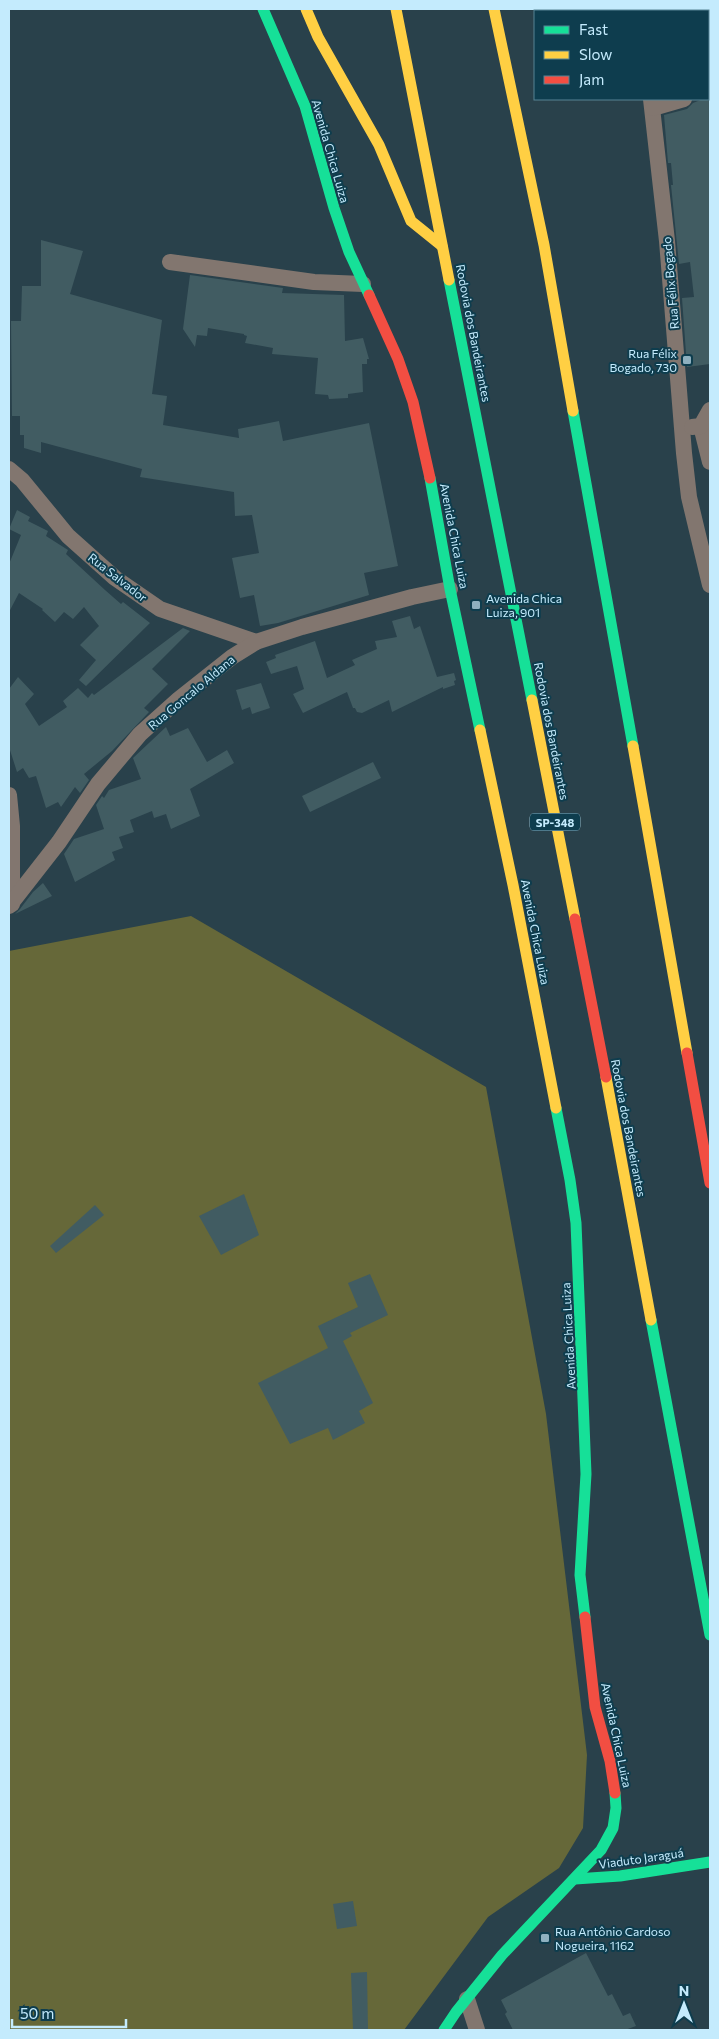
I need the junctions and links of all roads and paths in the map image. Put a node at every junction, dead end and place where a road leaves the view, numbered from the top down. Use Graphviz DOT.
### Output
graph roads {
  1 [pos="263,9"];
  2 [pos="306,9"];
  3 [pos="396,9"];
  4 [pos="494,9"];
  5 [pos="678,100"];
  6 [pos="652,104"];
  7 [pos="442,246"];
  8 [pos="170,262"];
  9 [pos="363,284"];
  10 [pos="710,410"];
  11 [pos="682,428"];
  12 [pos="705,432"];
  13 [pos="710,462"];
  14 [pos="9,469"];
  15 [pos="710,585"];
  16 [pos="450,589"];
  17 [pos="256,642"];
  18 [pos="9,795"];
  19 [pos="10,905"];
  20 [pos="710,1184"];
  21 [pos="710,1635"];
  22 [pos="710,1862"];
  23 [pos="575,1879"];
  24 [pos="467,1999"];
  25 [pos="444,2030"];
  26 [pos="477,2030"];
  1 -- 9 [label="main road, Avenida Chica Luiza"];
  2 -- 7 [label="main road"];
  3 -- 7 [label="main road, Rodovia dos Bandeirantes / SP-348"];
  4 -- 20 [label="main road"];
  5 -- 6 [label="street"];
  6 -- 11 [label="street, Rua Félix Bogado"];
  7 -- 21 [label="main road, Rodovia dos Bandeirantes / SP-348"];
  8 -- 9 [label="street"];
  9 -- 16 [label="main road, Avenida Chica Luiza"];
  10 -- 12 [label="street"];
  11 -- 12 [label="street"];
  11 -- 15 [label="street, Rua Félix Bogado"];
  12 -- 13 [label="street"];
  14 -- 17 [label="street, Rua Salvador"];
  16 -- 17 [label="street, Rua Goncalo Aldana"];
  16 -- 23 [label="main road, Avenida Chica Luiza"];
  17 -- 19 [label="street, Rua Goncalo Aldana"];
  18 -- 19 [label="street"];
  22 -- 23 [label="main road, Viaduto Jaraguá"];
  23 -- 24 [label="main road, Avenida Chica Luiza"];
  24 -- 25 [label="main road, Avenida Chica Luiza"];
  24 -- 26 [label="street"];
}
